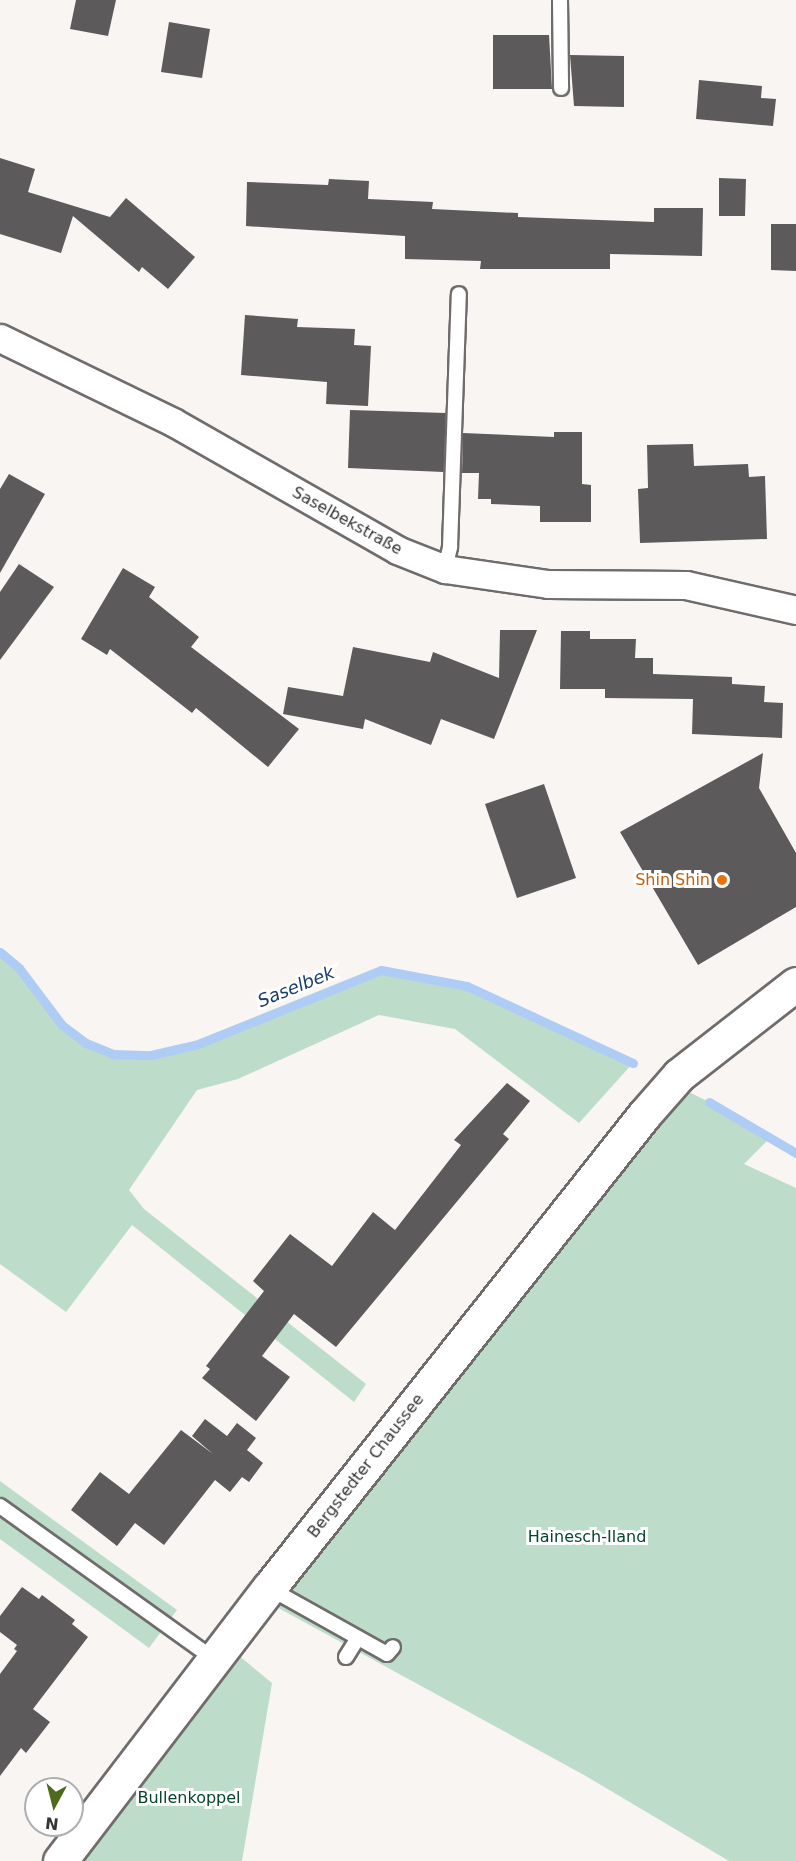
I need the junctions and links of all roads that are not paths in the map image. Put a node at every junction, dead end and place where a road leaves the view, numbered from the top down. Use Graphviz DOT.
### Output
graph roads {
  1 [pos="560,0"];
  2 [pos="561,88"];
  3 [pos="459,294"];
  4 [pos="0,338"];
  5 [pos="445,569"];
  6 [pos="796,610"];
  7 [pos="796,984"];
  8 [pos="0,1506"];
  9 [pos="269,1588"];
  10 [pos="358,1638"];
  11 [pos="393,1647"];
  12 [pos="346,1658"];
  13 [pos="216,1660"];
  14 [pos="60,1861"];
  1 -- 2 [label="lane"];
  3 -- 5 [label="lane"];
  4 -- 5 [label="street, Saselbekstraße"];
  5 -- 6 [label="street, Saselbekstraße"];
  7 -- 9 [label="main road, Bergstedter Chaussee"];
  8 -- 13 [label="lane"];
  9 -- 10 [label="lane"];
  9 -- 13 [label="main road, Bergstedter Chaussee"];
  10 -- 11 [label="lane"];
  10 -- 12 [label="lane"];
  13 -- 14 [label="main road, Bergstedter Chaussee"];
}
